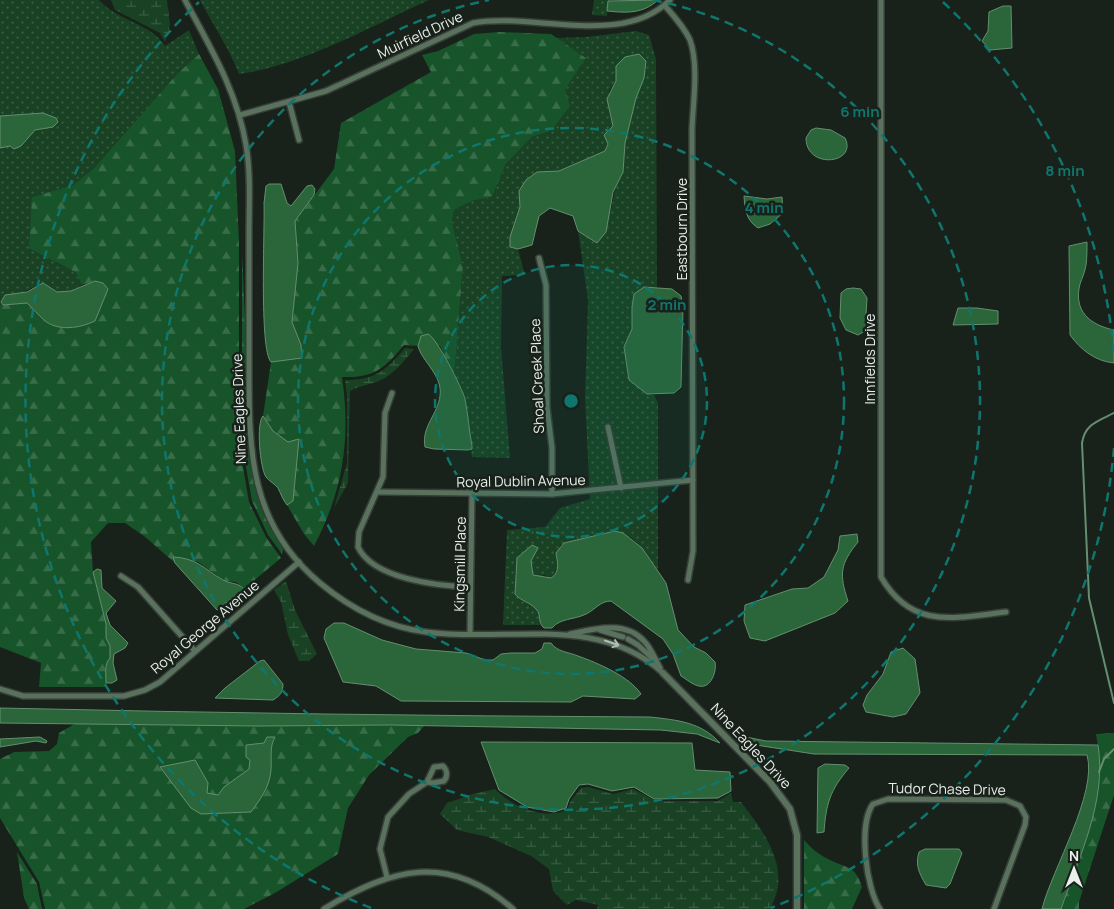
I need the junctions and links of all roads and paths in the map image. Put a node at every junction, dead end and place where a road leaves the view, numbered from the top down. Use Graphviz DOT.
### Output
graph roads {
  1 [pos="185,0"];
  2 [pos="670,0"];
  3 [pos="881,0"];
  4 [pos="664,6"];
  5 [pos="290,102"];
  6 [pos="240,115"];
  7 [pos="299,140"];
  8 [pos="539,258"];
  9 [pos="392,393"];
  10 [pos="608,428"];
  11 [pos="693,480"];
  12 [pos="621,488"];
  13 [pos="378,492"];
  14 [pos="472,494"];
  15 [pos="552,494"];
  16 [pos="299,562"];
  17 [pos="120,576"];
  18 [pos="688,580"];
  19 [pos="470,587"];
  20 [pos="1006,612"];
  21 [pos="594,629"];
  22 [pos="470,634"];
  23 [pos="565,635"];
  24 [pos="195,651"];
  25 [pos="663,673"];
  26 [pos="0,689"];
  27 [pos="427,782"];
  28 [pos="387,877"];
  29 [pos="324,909"];
  30 [pos="513,909"];
  31 [pos="796,909"];
  32 [pos="880,909"];
  33 [pos="994,909"];
  1 -- 6 [label="street, Nine Eagles Drive"];
  2 -- 4 [label="street, Muirfield Drive"];
  3 -- 20 [label="street, Innfields Drive"];
  4 -- 5 [label="street, Muirfield Drive"];
  4 -- 11 [label="street, Eastbourn Drive"];
  5 -- 6 [label="street, Muirfield Drive"];
  5 -- 7 [label="street"];
  6 -- 16 [label="street, Nine Eagles Drive"];
  8 -- 15 [label="street, Shoal Creek Place"];
  9 -- 13 [label="street"];
  10 -- 12 [label="street"];
  11 -- 12 [label="street, Royal Dublin Avenue"];
  11 -- 18 [label="street, Eastbourn Drive"];
  12 -- 15 [label="street, Royal Dublin Avenue"];
  13 -- 14 [label="street, Royal Dublin Avenue"];
  13 -- 19 [label="street"];
  14 -- 15 [label="street, Royal Dublin Avenue"];
  14 -- 19 [label="street, Kingsmill Place"];
  16 -- 22 [label="street, Nine Eagles Drive"];
  16 -- 24 [label="street, Royal George Avenue"];
  17 -- 24 [label="street"];
  19 -- 22 [label="street, Kingsmill Place"];
  21 -- 23 [label="street, Nine Eagles Drive"];
  21 -- 25 [label="street, Nine Eagles Drive"];
  21 -- 25 [label="street, Nine Eagles Drive"];
  22 -- 23 [label="street, Nine Eagles Drive"];
  23 -- 25 [label="street, Nine Eagles Drive, one-way"];
  24 -- 26 [label="street, Royal George Avenue"];
  25 -- 31 [label="street, Nine Eagles Drive"];
  27 -- 28 [label="street"];
  28 -- 29 [label="street"];
  28 -- 30 [label="street"];
  32 -- 33 [label="street, Tudor Chase Drive"];
}
